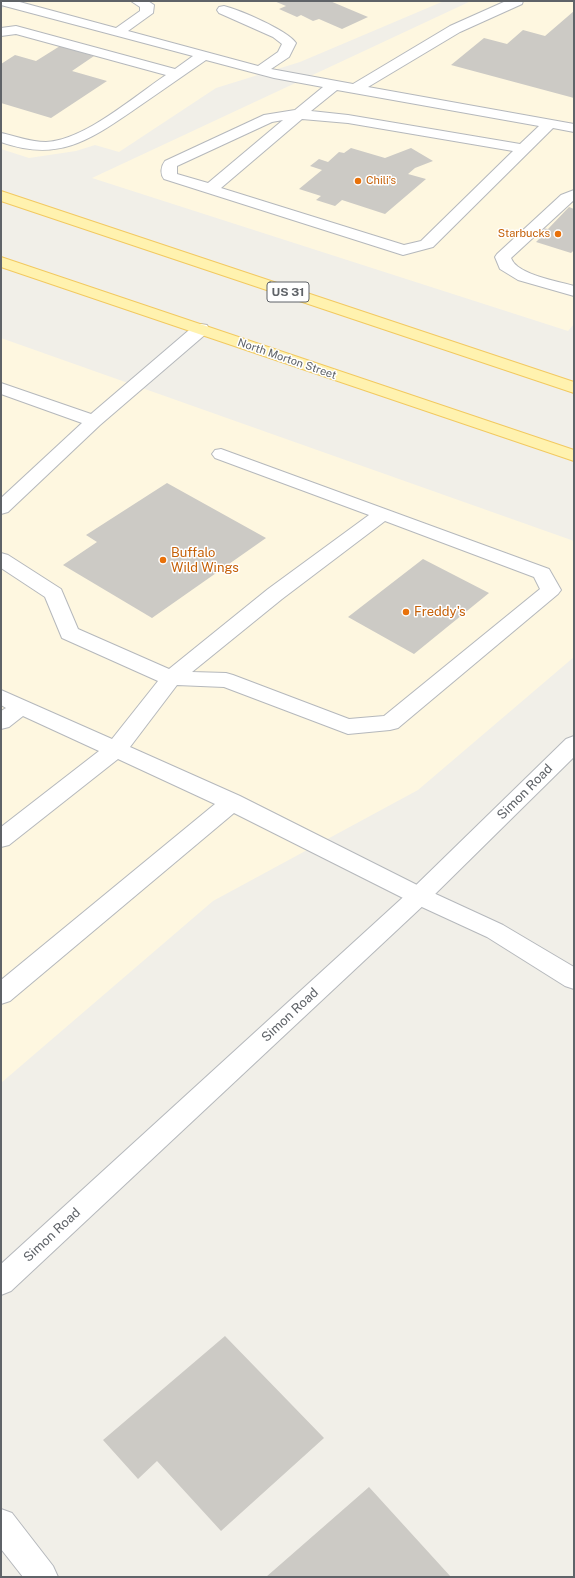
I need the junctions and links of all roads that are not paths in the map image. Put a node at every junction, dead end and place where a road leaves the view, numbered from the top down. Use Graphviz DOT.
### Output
graph roads {
  1 [pos="137,1"];
  2 [pos="517,1"];
  3 [pos="1,2"];
  4 [pos="224,10"];
  5 [pos="1,32"];
  6 [pos="118,32"];
  7 [pos="204,55"];
  8 [pos="261,70"];
  9 [pos="177,74"];
  10 [pos="333,86"];
  11 [pos="354,89"];
  12 [pos="298,114"];
  13 [pos="550,123"];
  14 [pos="574,128"];
  15 [pos="1,137"];
  16 [pos="524,149"];
  17 [pos="210,189"];
  18 [pos="574,195"];
  19 [pos="1,196"];
  20 [pos="1,262"];
  21 [pos="574,290"];
  22 [pos="201,329"];
  23 [pos="1,388"];
  24 [pos="574,388"];
  25 [pos="94,421"];
  26 [pos="221,454"];
  27 [pos="574,456"];
  28 [pos="1,508"];
  29 [pos="383,514"];
  30 [pos="1,559"];
  31 [pos="171,678"];
  32 [pos="1,697"];
  33 [pos="22,706"];
  34 [pos="1,722"];
  35 [pos="574,744"];
  36 [pos="116,749"];
  37 [pos="232,802"];
  38 [pos="1,839"];
  39 [pos="419,896"];
  40 [pos="574,979"];
  41 [pos="1,994"];
  42 [pos="1,1282"];
  43 [pos="1,1524"];
  44 [pos="42,1577"];
  1 -- 6 [label="street"];
  2 -- 11 [label="street"];
  3 -- 6 [label="street"];
  4 -- 8 [label="street"];
  5 -- 9 [label="street"];
  6 -- 7 [label="street"];
  7 -- 8 [label="street"];
  7 -- 9 [label="street"];
  8 -- 10 [label="street"];
  9 -- 15 [label="street"];
  10 -- 11 [label="street"];
  10 -- 12 [label="street"];
  11 -- 13 [label="street"];
  12 -- 16 [label="street"];
  12 -- 17 [label="street"];
  12 -- 17 [label="street"];
  13 -- 14 [label="street"];
  13 -- 16 [label="street"];
  16 -- 17 [label="street"];
  18 -- 21 [label="street"];
  19 -- 24 [label="main road, US 31"];
  20 -- 22 [label="main road, North Morton Street"];
  22 -- 25 [label="street"];
  22 -- 27 [label="main road, North Morton Street"];
  23 -- 25 [label="street"];
  25 -- 28 [label="street"];
  26 -- 29 [label="street"];
  29 -- 31 [label="street"];
  29 -- 31 [label="street"];
  30 -- 31 [label="street"];
  31 -- 36 [label="street"];
  32 -- 33 [label="street"];
  33 -- 34 [label="street"];
  33 -- 36 [label="street"];
  35 -- 39 [label="street, Simon Road"];
  36 -- 37 [label="street"];
  36 -- 38 [label="street"];
  37 -- 39 [label="street"];
  37 -- 41 [label="street"];
  39 -- 40 [label="street"];
  39 -- 42 [label="street, Simon Road"];
  43 -- 44 [label="street"];
}
